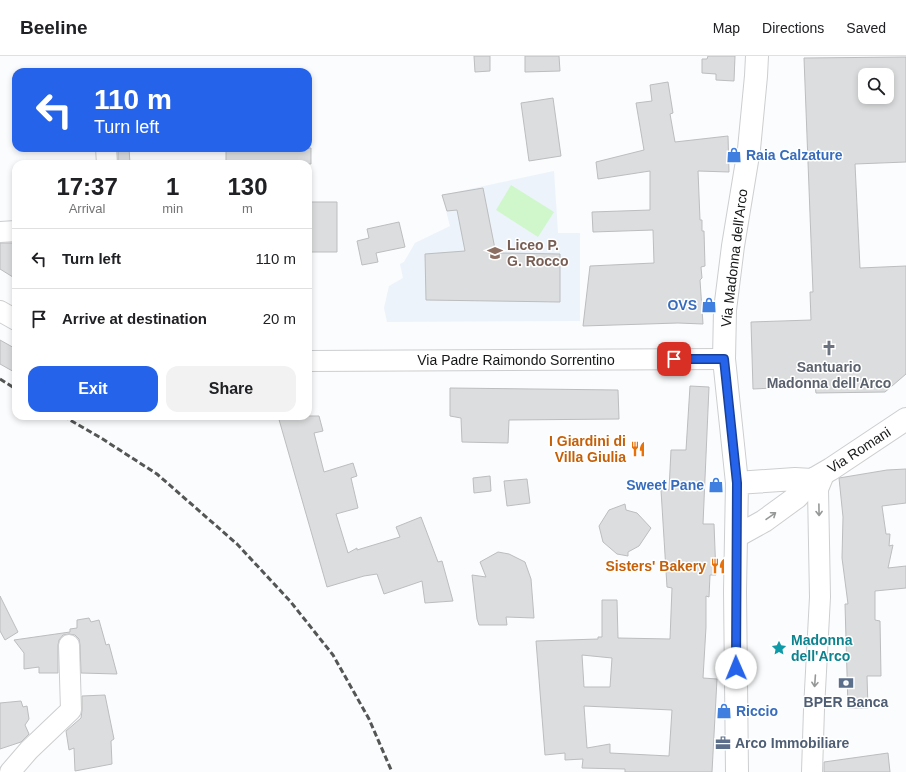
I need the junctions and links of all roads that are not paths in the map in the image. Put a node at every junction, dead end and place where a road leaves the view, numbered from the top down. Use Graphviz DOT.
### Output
graph roads {
  1 [pos="757,56"];
  2 [pos="12,231"];
  3 [pos="0,232"];
  4 [pos="0,311"];
  5 [pos="12,318"];
  6 [pos="724,359"];
  7 [pos="312,360"];
  8 [pos="906,419"];
  9 [pos="818,476"];
  10 [pos="737,483"];
  11 [pos="737,536"];
  12 [pos="69,645"];
  13 [pos="10,772"];
  14 [pos="737,772"];
  15 [pos="812,772"];
  1 -- 6 [label="main road, Via Madonna dell'Arco"];
  2 -- 3 [label="street"];
  4 -- 5 [label="street"];
  6 -- 7 [label="street, Via Padre Raimondo Sorrentino"];
  6 -- 10 [label="main road, Via Madonna dell'Arco"];
  8 -- 9 [label="main road, Via Romani"];
  9 -- 10 [label="main road, Via Romani"];
  11 -- 9 [label="main road, Via Romani, one-way"];
  9 -- 15 [label="street, one-way"];
  10 -- 11 [label="main road, Via Madonna dell'Arco"];
  11 -- 14 [label="main road, Via Madonna dell'Arco"];
  12 -- 13 [label="street"];
}
